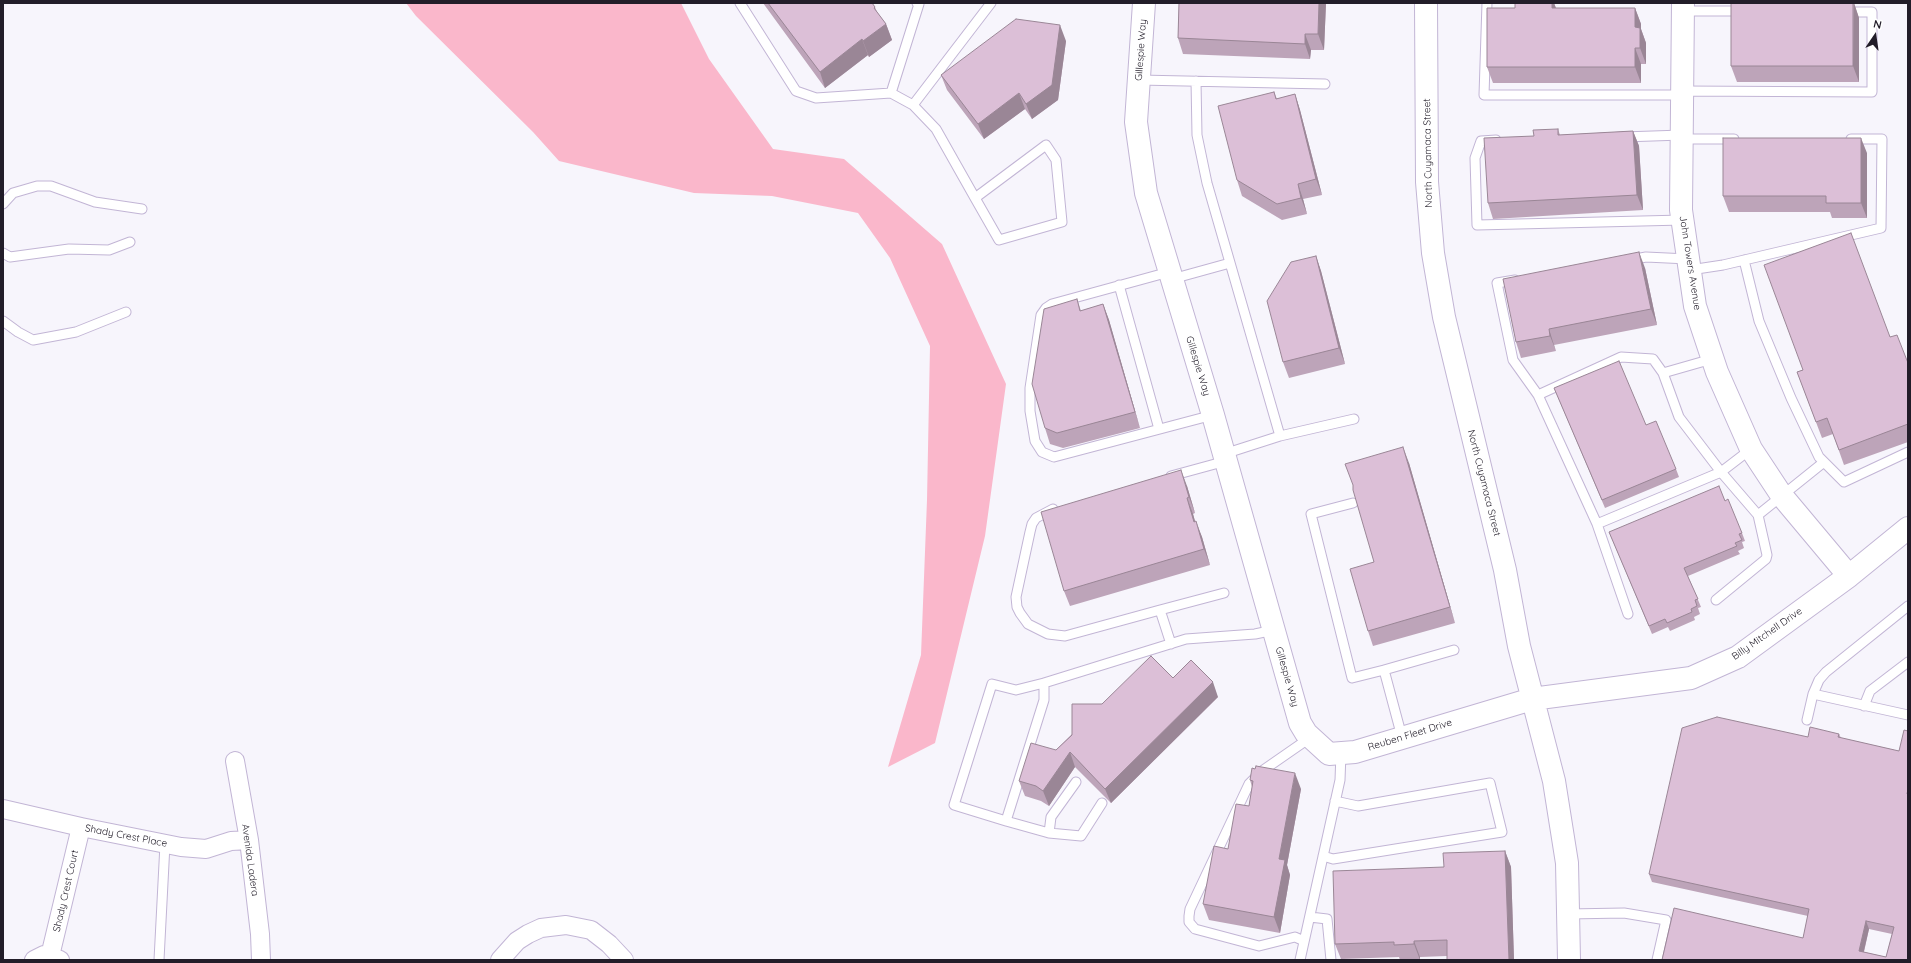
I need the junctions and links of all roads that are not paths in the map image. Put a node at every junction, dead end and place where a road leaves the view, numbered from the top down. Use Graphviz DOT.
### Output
graph roads {
  1 [pos="740,3"];
  2 [pos="917,3"];
  3 [pos="991,3"];
  4 [pos="1144,3"];
  5 [pos="1426,3"];
  6 [pos="1487,3"];
  7 [pos="1683,7"];
  8 [pos="1754,11"];
  9 [pos="1833,12"];
  10 [pos="1139,80"];
  11 [pos="1196,81"];
  12 [pos="1325,84"];
  13 [pos="892,93"];
  14 [pos="1682,93"];
  15 [pos="913,105"];
  16 [pos="1612,137"];
  17 [pos="1682,137"];
  18 [pos="1742,139"];
  19 [pos="1843,139"];
  20 [pos="1504,140"];
  21 [pos="975,198"];
  22 [pos="3,204"];
  23 [pos="142,209"];
  24 [pos="1682,220"];
  25 [pos="130,242"];
  26 [pos="3,253"];
  27 [pos="1744,260"];
  28 [pos="1622,262"];
  29 [pos="1230,263"];
  30 [pos="1689,264"];
  31 [pos="1170,275"];
  32 [pos="1521,279"];
  33 [pos="1119,285"];
  34 [pos="126,312"];
  35 [pos="3,321"];
  36 [pos="1712,359"];
  37 [pos="1663,373"];
  38 [pos="1538,395"];
  39 [pos="1213,415"];
  40 [pos="1354,419"];
  41 [pos="1159,429"];
  42 [pos="1280,436"];
  43 [pos="1751,449"];
  44 [pos="1908,452"];
  45 [pos="1225,458"];
  46 [pos="1824,462"];
  47 [pos="1721,472"];
  48 [pos="1164,478"];
  49 [pos="1782,496"];
  50 [pos="1353,503"];
  51 [pos="1064,506"];
  52 [pos="1758,515"];
  53 [pos="1597,524"];
  54 [pos="1908,528"];
  55 [pos="1849,576"];
  56 [pos="1224,593"];
  57 [pos="1716,600"];
  58 [pos="1908,606"];
  59 [pos="1160,610"];
  60 [pos="1628,614"];
  61 [pos="1274,630"];
  62 [pos="1171,644"];
  63 [pos="1454,650"];
  64 [pos="1908,662"];
  65 [pos="1384,670"];
  66 [pos="1044,683"];
  67 [pos="1813,694"];
  68 [pos="1532,699"];
  69 [pos="1864,706"];
  70 [pos="1908,715"];
  71 [pos="1807,720"];
  72 [pos="1306,730"];
  73 [pos="1402,737"];
  74 [pos="1341,753"];
  75 [pos="235,761"];
  76 [pos="1076,782"];
  77 [pos="1335,801"];
  78 [pos="1102,803"];
  79 [pos="3,808"];
  80 [pos="1006,821"];
  81 [pos="81,827"];
  82 [pos="1048,833"];
  83 [pos="249,840"];
  84 [pos="165,844"];
  85 [pos="1323,856"];
  86 [pos="1568,914"];
  87 [pos="1310,917"];
  88 [pos="1304,941"];
  89 [pos="48,958"];
  90 [pos="159,960"];
  91 [pos="261,960"];
  92 [pos="500,960"];
  93 [pos="624,960"];
  94 [pos="1300,960"];
  95 [pos="1331,960"];
  96 [pos="1569,960"];
  97 [pos="1657,960"];
  1 -- 13 [label="lane"];
  2 -- 13 [label="lane"];
  3 -- 15 [label="lane"];
  4 -- 10 [label="street, Gillespie Way"];
  5 -- 68 [label="street, North Cuyamaca Street"];
  6 -- 14 [label="lane"];
  7 -- 8 [label="lane"];
  7 -- 14 [label="street, John Towers Avenue"];
  9 -- 14 [label="lane"];
  10 -- 11 [label="lane"];
  10 -- 31 [label="street, Gillespie Way"];
  11 -- 12 [label="lane"];
  11 -- 29 [label="lane"];
  13 -- 15 [label="lane"];
  14 -- 17 [label="street, John Towers Avenue"];
  15 -- 21 [label="lane"];
  16 -- 17 [label="lane"];
  17 -- 18 [label="lane"];
  17 -- 24 [label="street, John Towers Avenue"];
  19 -- 27 [label="lane"];
  20 -- 24 [label="lane"];
  21 -- 21 [label="lane"];
  22 -- 23 [label="lane"];
  24 -- 30 [label="street, John Towers Avenue"];
  25 -- 26 [label="lane"];
  27 -- 30 [label="lane"];
  27 -- 46 [label="lane"];
  28 -- 30 [label="lane"];
  29 -- 31 [label="lane"];
  29 -- 42 [label="lane"];
  30 -- 36 [label="street, John Towers Avenue"];
  31 -- 33 [label="lane"];
  31 -- 39 [label="street, Gillespie Way"];
  32 -- 38 [label="lane"];
  33 -- 41 [label="lane"];
  33 -- 41 [label="lane"];
  34 -- 35 [label="lane"];
  36 -- 37 [label="lane"];
  36 -- 43 [label="street, John Towers Avenue"];
  37 -- 38 [label="lane"];
  37 -- 47 [label="lane"];
  38 -- 53 [label="lane"];
  39 -- 41 [label="lane"];
  39 -- 45 [label="street, Gillespie Way"];
  40 -- 42 [label="lane"];
  42 -- 45 [label="lane"];
  43 -- 47 [label="lane"];
  43 -- 49 [label="street, John Towers Avenue"];
  44 -- 46 [label="lane"];
  45 -- 48 [label="lane"];
  45 -- 61 [label="street, Gillespie Way"];
  46 -- 49 [label="lane"];
  47 -- 52 [label="lane"];
  47 -- 53 [label="lane"];
  49 -- 52 [label="lane"];
  49 -- 55 [label="street, John Towers Avenue"];
  50 -- 65 [label="lane"];
  51 -- 59 [label="lane"];
  52 -- 57 [label="lane"];
  53 -- 60 [label="lane"];
  54 -- 55 [label="street, Billy Mitchell Drive"];
  55 -- 68 [label="street, Billy Mitchell Drive"];
  56 -- 59 [label="lane"];
  58 -- 67 [label="lane"];
  59 -- 62 [label="lane"];
  61 -- 62 [label="lane"];
  61 -- 72 [label="street, Gillespie Way"];
  62 -- 66 [label="lane"];
  63 -- 65 [label="lane"];
  64 -- 69 [label="lane"];
  65 -- 73 [label="lane"];
  66 -- 80 [label="lane"];
  66 -- 80 [label="lane"];
  67 -- 69 [label="lane"];
  67 -- 71 [label="lane"];
  68 -- 73 [label="street, Reuben Fleet Drive"];
  68 -- 86 [label="street, North Cuyamaca Street"];
  69 -- 70 [label="lane"];
  72 -- 74 [label="street, Reuben Fleet Drive"];
  72 -- 88 [label="lane"];
  73 -- 74 [label="street, Reuben Fleet Drive"];
  74 -- 77 [label="lane"];
  75 -- 83 [label="street, Avenida Ladera"];
  76 -- 82 [label="lane"];
  77 -- 85 [label="lane"];
  77 -- 85 [label="lane"];
  78 -- 82 [label="lane"];
  79 -- 81 [label="street, Shady Crest Place"];
  80 -- 82 [label="lane"];
  81 -- 84 [label="street, Shady Crest Place"];
  81 -- 89 [label="street, Shady Crest Court"];
  83 -- 84 [label="street, Shady Crest Place"];
  83 -- 91 [label="street, Avenida Ladera"];
  84 -- 90 [label="lane"];
  85 -- 87 [label="lane"];
  86 -- 96 [label="street, North Cuyamaca Street"];
  86 -- 97 [label="lane"];
  87 -- 88 [label="lane"];
  87 -- 95 [label="lane"];
  88 -- 94 [label="lane"];
  92 -- 93 [label="street"];
}
